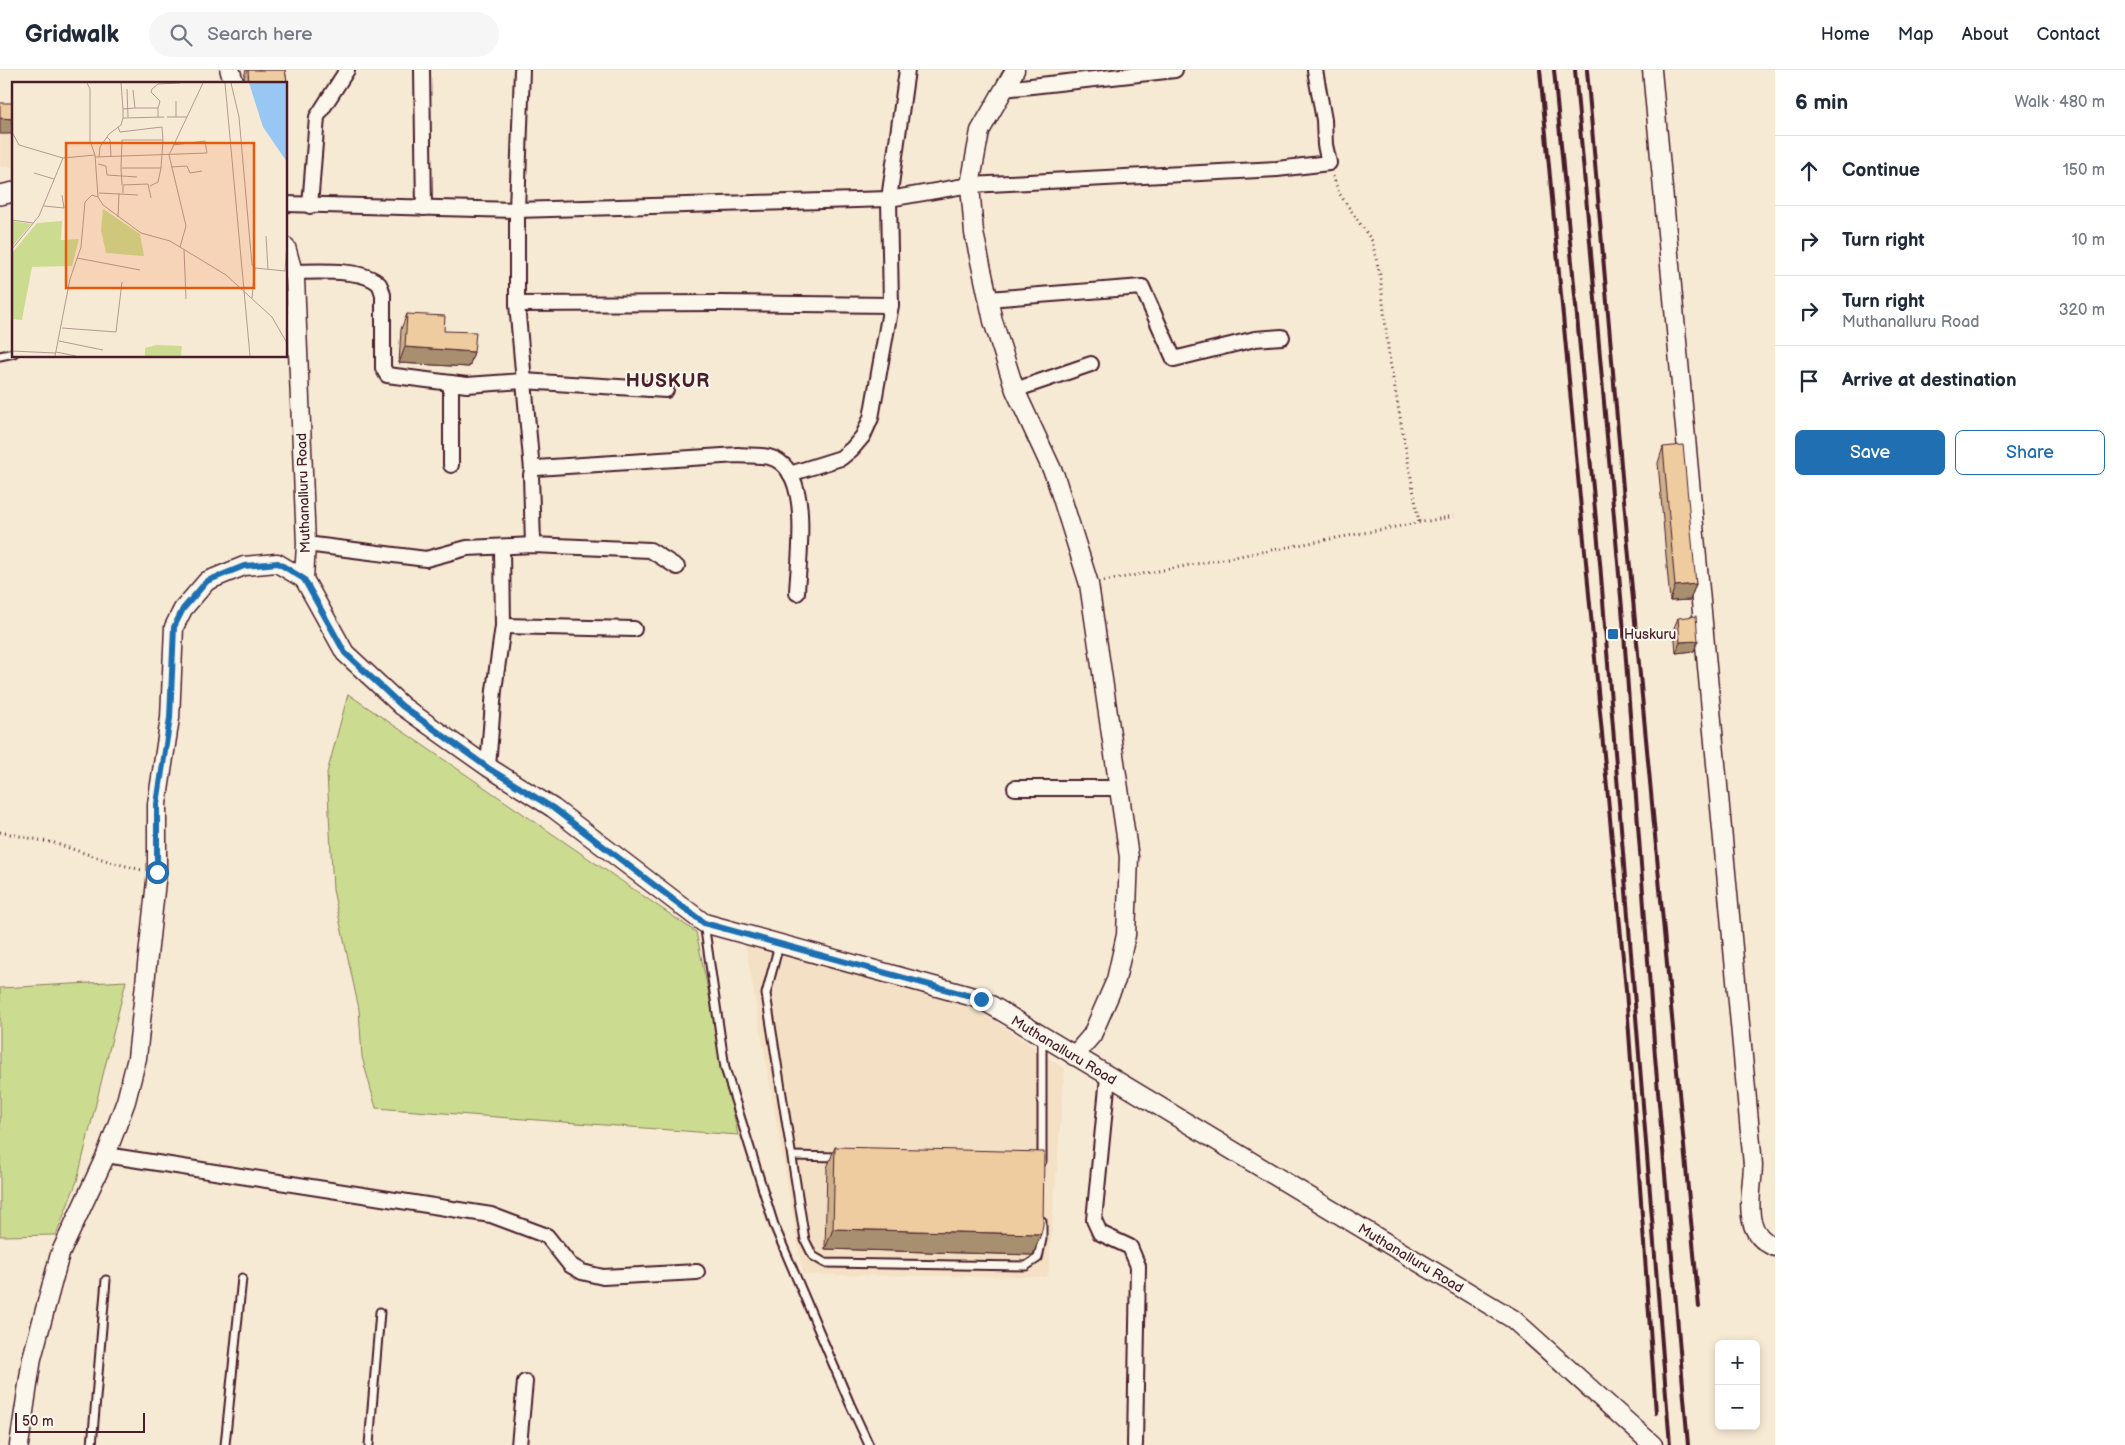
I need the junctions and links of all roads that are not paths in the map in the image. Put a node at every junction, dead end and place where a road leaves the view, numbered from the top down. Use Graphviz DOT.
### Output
graph roads {
  1 [pos="347,70"];
  2 [pos="422,70"];
  3 [pos="522,70"];
  4 [pos="907,70"];
  5 [pos="1015,70"];
  6 [pos="1175,70"];
  7 [pos="1315,70"];
  8 [pos="1652,70"];
  9 [pos="1004,89"];
  10 [pos="970,185"];
  11 [pos="889,199"];
  12 [pos="288,204"];
  13 [pos="310,206"];
  14 [pos="424,208"];
  15 [pos="517,210"];
  16 [pos="288,254"];
  17 [pos="293,272"];
  18 [pos="291,293"];
  19 [pos="988,299"];
  20 [pos="517,304"];
  21 [pos="891,305"];
  22 [pos="1282,337"];
  23 [pos="1091,364"];
  24 [pos="523,381"];
  25 [pos="451,383"];
  26 [pos="666,390"];
  27 [pos="1015,390"];
  28 [pos="450,465"];
  29 [pos="532,470"];
  30 [pos="790,474"];
  31 [pos="306,544"];
  32 [pos="533,545"];
  33 [pos="502,547"];
  34 [pos="676,567"];
  35 [pos="304,579"];
  36 [pos="797,593"];
  37 [pos="503,626"];
  38 [pos="634,629"];
  39 [pos="488,768"];
  40 [pos="1015,788"];
  41 [pos="1119,788"];
  42 [pos="704,923"];
  43 [pos="779,943"];
  44 [pos="1042,1036"];
  45 [pos="1074,1056"];
  46 [pos="1108,1077"];
  47 [pos="106,1155"];
  48 [pos="792,1156"];
  49 [pos="849,1157"];
  50 [pos="1032,1161"];
  51 [pos="1042,1161"];
  52 [pos="1042,1171"];
  53 [pos="1042,1210"];
  54 [pos="1775,1247"];
  55 [pos="697,1272"];
  56 [pos="242,1278"];
  57 [pos="106,1280"];
  58 [pos="380,1312"];
  59 [pos="525,1382"];
  60 [pos="19,1445"];
  61 [pos="92,1445"];
  62 [pos="225,1445"];
  63 [pos="369,1445"];
  64 [pos="519,1445"];
  65 [pos="869,1445"];
  66 [pos="1134,1445"];
  67 [pos="1652,1445"];
  1 -- 13 [label="street"];
  2 -- 14 [label="street"];
  3 -- 15 [label="street"];
  4 -- 11 [label="street"];
  5 -- 9 [label="street"];
  6 -- 9 [label="street"];
  7 -- 10 [label="street"];
  8 -- 54 [label="street"];
  9 -- 10 [label="street"];
  10 -- 11 [label="street"];
  10 -- 19 [label="street"];
  11 -- 15 [label="street"];
  11 -- 21 [label="street"];
  12 -- 13 [label="street"];
  13 -- 14 [label="street"];
  14 -- 15 [label="street"];
  15 -- 20 [label="street"];
  16 -- 17 [label="street, Muthanalluru Road"];
  17 -- 18 [label="street, Muthanalluru Road"];
  17 -- 25 [label="street"];
  18 -- 31 [label="street, Muthanalluru Road"];
  19 -- 22 [label="street"];
  19 -- 27 [label="street"];
  20 -- 21 [label="street"];
  20 -- 24 [label="street"];
  21 -- 30 [label="street"];
  23 -- 27 [label="street"];
  24 -- 25 [label="street"];
  24 -- 26 [label="street"];
  24 -- 29 [label="street"];
  25 -- 28 [label="street"];
  27 -- 41 [label="street"];
  29 -- 30 [label="street"];
  29 -- 32 [label="street"];
  30 -- 36 [label="street"];
  31 -- 33 [label="street"];
  31 -- 35 [label="street, Muthanalluru Road"];
  32 -- 33 [label="street"];
  32 -- 34 [label="street"];
  33 -- 37 [label="street"];
  35 -- 39 [label="street, Muthanalluru Road"];
  35 -- 47 [label="street"];
  37 -- 38 [label="street"];
  37 -- 39 [label="street"];
  39 -- 42 [label="street, Muthanalluru Road"];
  40 -- 41 [label="street"];
  41 -- 45 [label="street"];
  42 -- 43 [label="street, Muthanalluru Road"];
  42 -- 65 [label="lane"];
  43 -- 44 [label="street, Muthanalluru Road"];
  43 -- 48 [label="lane"];
  44 -- 45 [label="street, Muthanalluru Road"];
  44 -- 51 [label="lane"];
  45 -- 46 [label="street, Muthanalluru Road"];
  46 -- 66 [label="street"];
  46 -- 67 [label="street, Muthanalluru Road"];
  47 -- 55 [label="street"];
  47 -- 60 [label="street"];
  48 -- 49 [label="lane"];
  48 -- 53 [label="lane"];
  50 -- 51 [label="lane"];
  51 -- 52 [label="lane"];
  56 -- 62 [label="lane"];
  57 -- 61 [label="lane"];
  58 -- 63 [label="lane"];
  59 -- 64 [label="street"];
}
